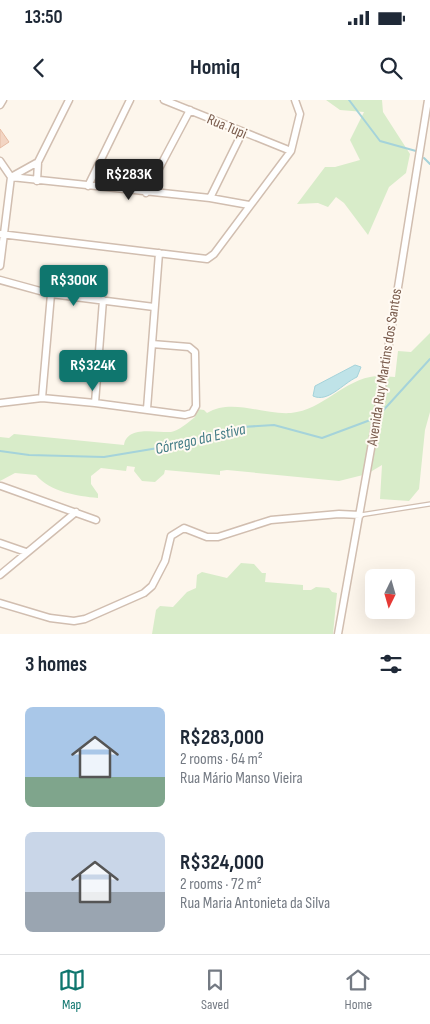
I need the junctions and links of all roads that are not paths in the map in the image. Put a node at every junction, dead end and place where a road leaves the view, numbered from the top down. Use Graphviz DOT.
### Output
graph roads {
  1 [pos="69,100"];
  2 [pos="130,100"];
  3 [pos="164,100"];
  4 [pos="295,100"];
  5 [pos="428,100"];
  6 [pos="190,110"];
  7 [pos="242,133"];
  8 [pos="291,151"];
  9 [pos="0,161"];
  10 [pos="38,162"];
  11 [pos="11,177"];
  12 [pos="37,181"];
  13 [pos="88,186"];
  14 [pos="146,192"];
  15 [pos="210,198"];
  16 [pos="249,205"];
  17 [pos="1,234"];
  18 [pos="159,254"];
  19 [pos="0,266"];
  20 [pos="0,280"];
  21 [pos="51,294"];
  22 [pos="103,300"];
  23 [pos="154,307"];
  24 [pos="152,344"];
  25 [pos="42,398"];
  26 [pos="95,402"];
  27 [pos="0,403"];
  28 [pos="147,409"];
  29 [pos="1,486"];
  30 [pos="430,504"];
  31 [pos="76,512"];
  32 [pos="360,515"];
  33 [pos="96,520"];
  34 [pos="0,543"];
  35 [pos="26,552"];
  36 [pos="0,575"];
  37 [pos="1,604"];
  38 [pos="338,634"];
  1 -- 10 [label="street"];
  2 -- 13 [label="street"];
  3 -- 6 [label="street, Rua Tupi"];
  4 -- 8 [label="street"];
  5 -- 32 [label="street, Avenida Ruy Martins dos Santos"];
  6 -- 7 [label="street, Rua Tupi"];
  6 -- 14 [label="street"];
  7 -- 8 [label="street, Rua Tupi"];
  7 -- 15 [label="street"];
  8 -- 16 [label="street"];
  9 -- 11 [label="street"];
  10 -- 11 [label="street"];
  10 -- 12 [label="street"];
  11 -- 12 [label="street"];
  11 -- 17 [label="street"];
  12 -- 13 [label="street"];
  13 -- 14 [label="street"];
  14 -- 15 [label="street"];
  15 -- 16 [label="street"];
  16 -- 18 [label="street"];
  17 -- 18 [label="street"];
  17 -- 19 [label="street"];
  18 -- 23 [label="street"];
  20 -- 21 [label="street"];
  21 -- 22 [label="street"];
  21 -- 25 [label="street"];
  22 -- 23 [label="street"];
  22 -- 26 [label="street"];
  23 -- 24 [label="street"];
  24 -- 28 [label="street"];
  24 -- 28 [label="street"];
  25 -- 26 [label="street"];
  25 -- 27 [label="street"];
  26 -- 28 [label="street"];
  29 -- 31 [label="street"];
  30 -- 32 [label="lane"];
  31 -- 33 [label="street"];
  31 -- 35 [label="street"];
  32 -- 37 [label="street"];
  32 -- 38 [label="street, Avenida Ruy Martins dos Santos"];
  34 -- 35 [label="street"];
  35 -- 36 [label="street"];
}
